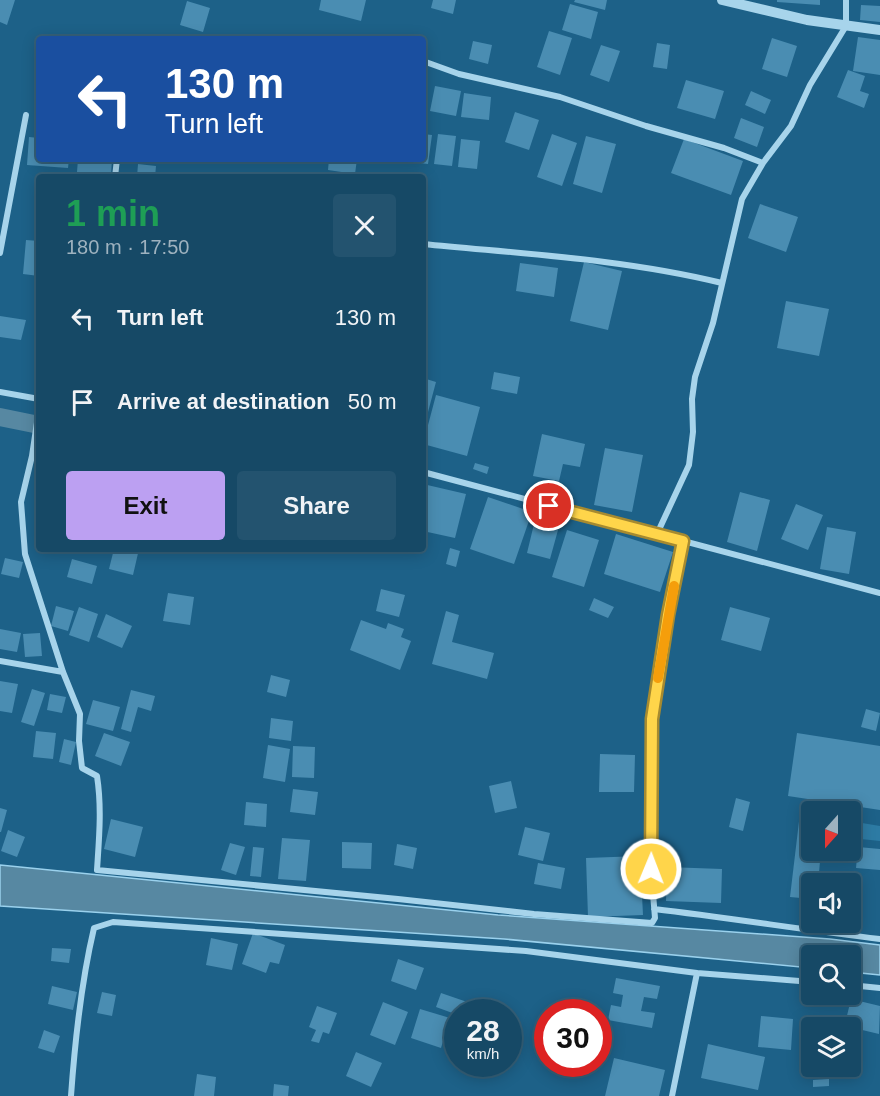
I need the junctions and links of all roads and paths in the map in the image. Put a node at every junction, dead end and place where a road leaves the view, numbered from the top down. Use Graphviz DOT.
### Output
graph roads {
  1 [pos="722,0"];
  2 [pos="846,0"];
  3 [pos="846,26"];
  4 [pos="880,30"];
  5 [pos="426,63"];
  6 [pos="26,115"];
  7 [pos="763,163"];
  8 [pos="426,244"];
  9 [pos="0,253"];
  10 [pos="722,283"];
  11 [pos="0,392"];
  12 [pos="36,398"];
  13 [pos="36,427"];
  14 [pos="426,473"];
  15 [pos="657,534"];
  16 [pos="683,541"];
  17 [pos="880,593"];
  18 [pos="0,661"];
  19 [pos="63,672"];
  20 [pos="654,909"];
  21 [pos="880,939"];
  22 [pos="698,973"];
  23 [pos="801,981"];
  24 [pos="861,986"];
  25 [pos="880,988"];
  26 [pos="71,1096"];
  27 [pos="672,1096"];
  1 -- 3 [label="street"];
  2 -- 3 [label="street"];
  3 -- 4 [label="street"];
  3 -- 7 [label="street"];
  5 -- 7 [label="street"];
  6 -- 9 [label="street"];
  7 -- 10 [label="street"];
  8 -- 10 [label="street"];
  10 -- 15 [label="street"];
  11 -- 12 [label="street"];
  13 -- 19 [label="street"];
  14 -- 15 [label="street"];
  15 -- 16 [label="street"];
  16 -- 17 [label="street"];
  16 -- 20 [label="street"];
  18 -- 19 [label="street"];
  19 -- 20 [label="street"];
  20 -- 21 [label="street"];
  22 -- 23 [label="street"];
  22 -- 26 [label="street"];
  22 -- 27 [label="street"];
  24 -- 25 [label="street"];
}
